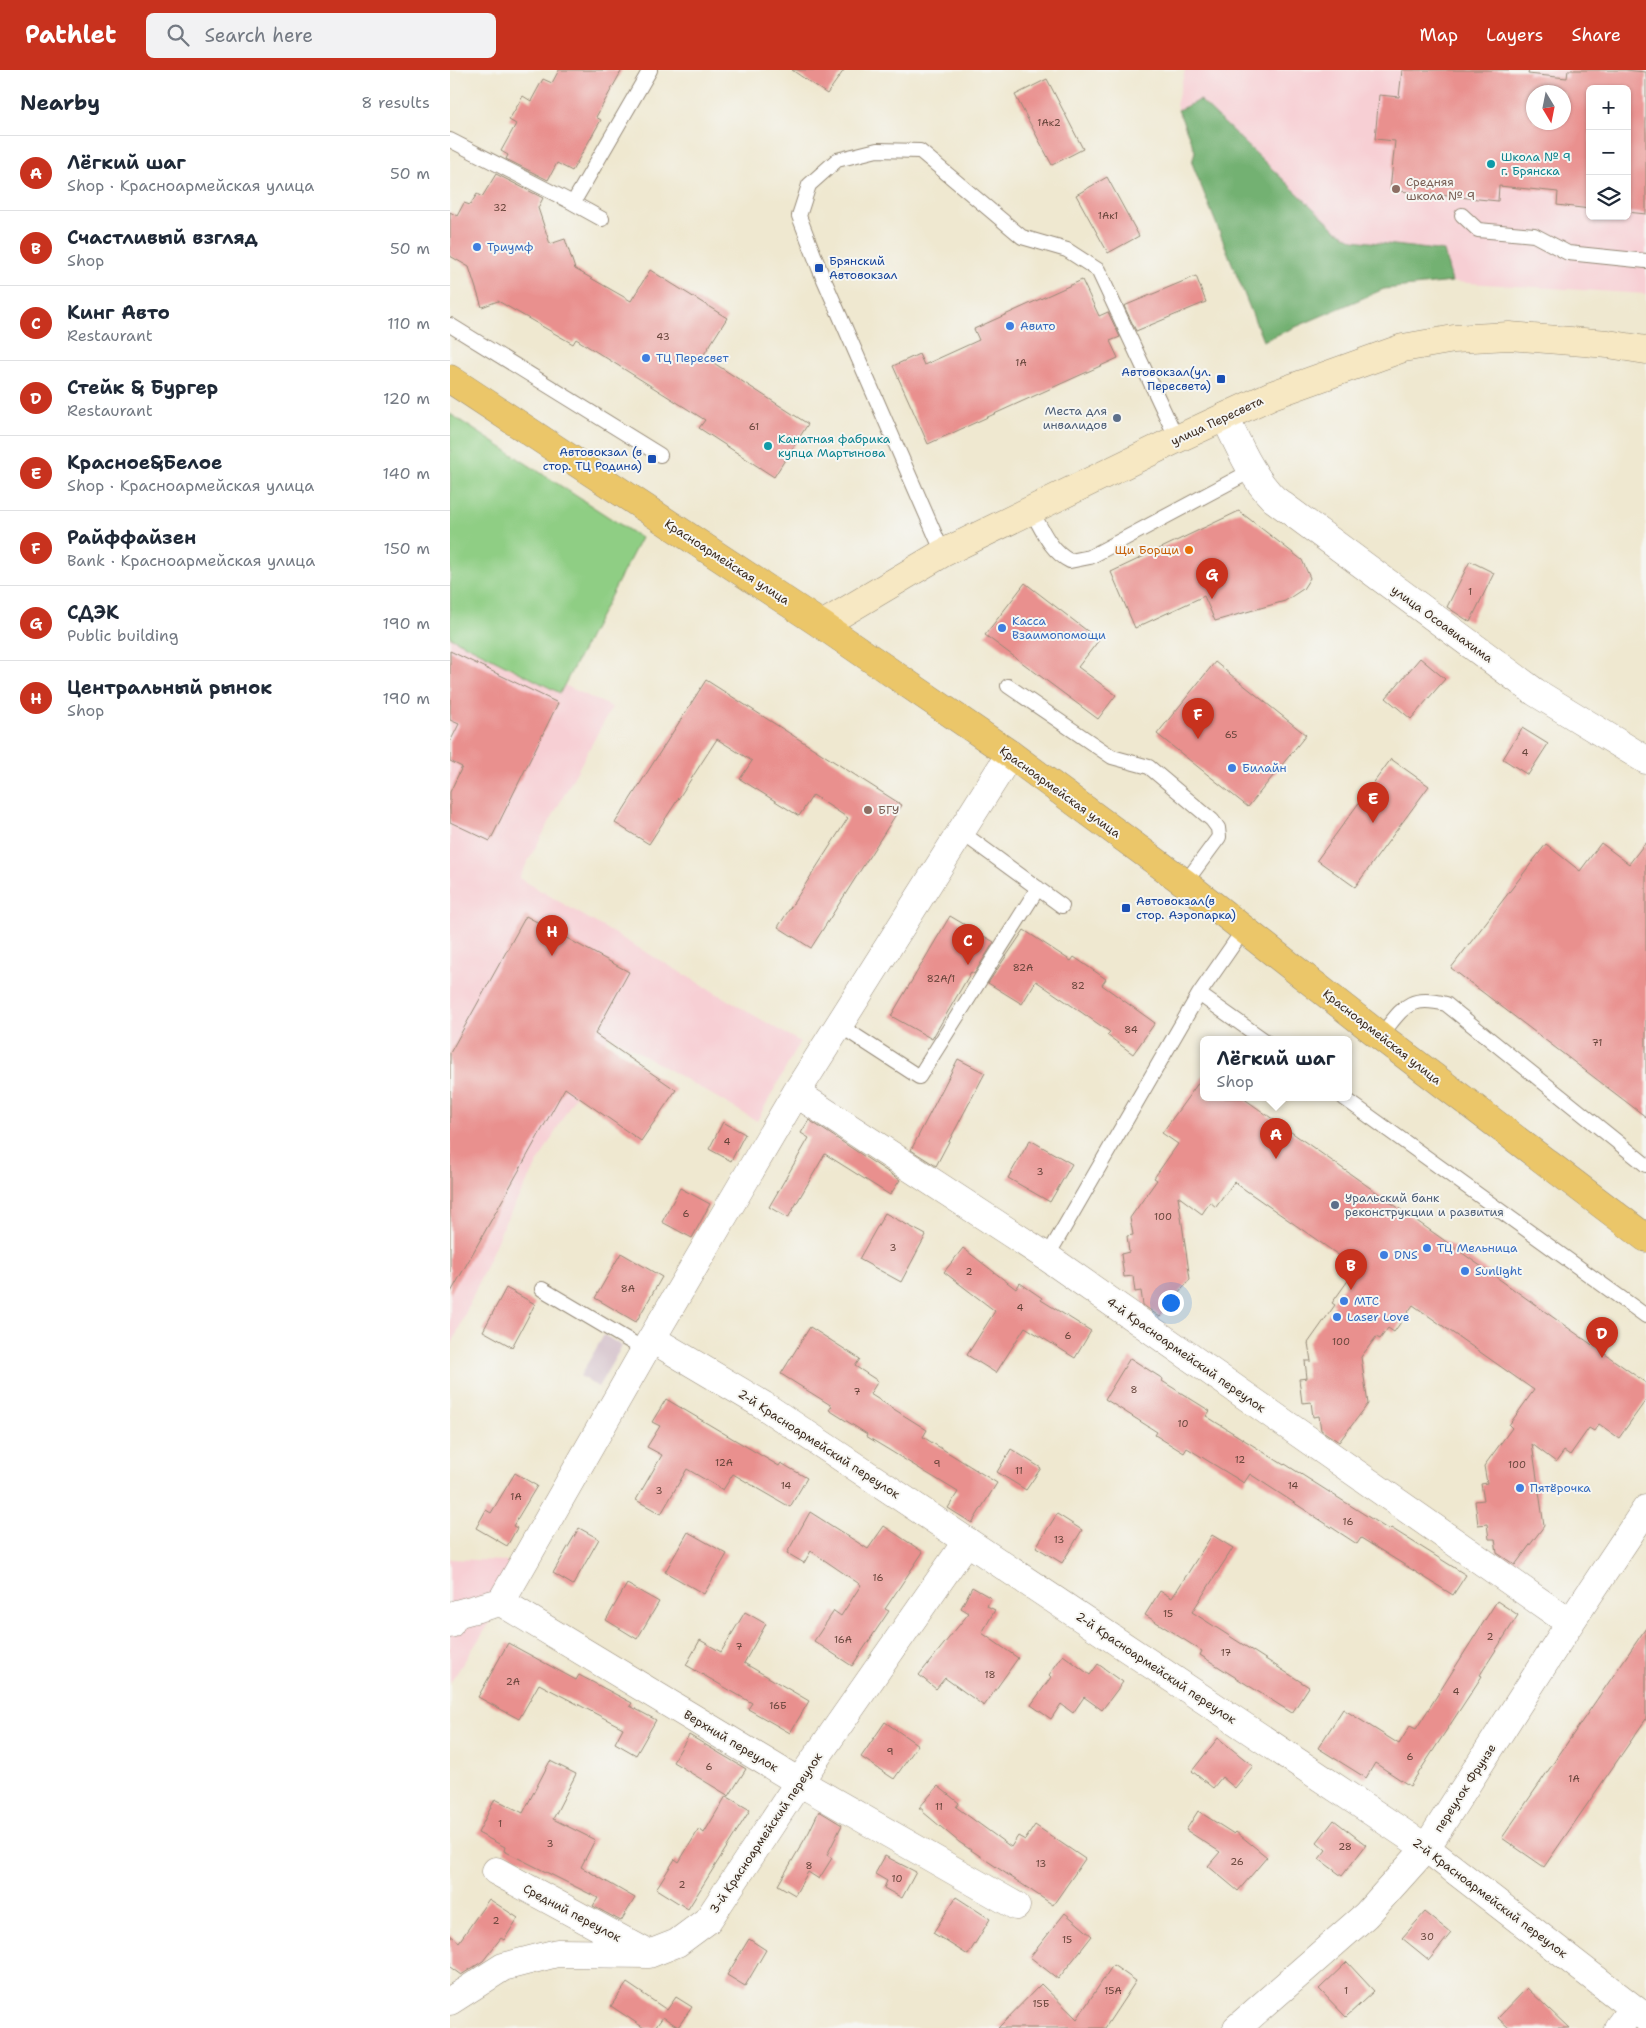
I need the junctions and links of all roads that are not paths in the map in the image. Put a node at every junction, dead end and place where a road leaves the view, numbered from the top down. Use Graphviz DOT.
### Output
graph roads {
  1 [pos="650,70"];
  2 [pos="450,140"];
  3 [pos="573,203"];
  4 [pos="1462,215"];
  5 [pos="602,219"];
  6 [pos="1646,261"];
  7 [pos="450,325"];
  8 [pos="1646,350"];
  9 [pos="450,379"];
  10 [pos="1225,417"];
  11 [pos="1177,439"];
  12 [pos="660,455"];
  13 [pos="1251,471"];
  14 [pos="1031,510"];
  15 [pos="943,554"];
  16 [pos="822,625"];
  17 [pos="1008,686"];
  18 [pos="1010,754"];
  19 [pos="1646,760"];
  20 [pos="961,832"];
  21 [pos="1184,884"];
  22 [pos="1038,888"];
  23 [pos="1062,906"];
  24 [pos="1244,929"];
  25 [pos="1199,994"];
  26 [pos="840,1024"];
  27 [pos="1258,1036"];
  28 [pos="1380,1036"];
  29 [pos="796,1093"];
  30 [pos="1348,1101"];
  31 [pos="1646,1165"];
  32 [pos="1646,1238"];
  33 [pos="1047,1257"];
  34 [pos="542,1289"];
  35 [pos="1646,1316"];
  36 [pos="648,1344"];
  37 [pos="1646,1509"];
  38 [pos="967,1541"];
  39 [pos="501,1602"];
  40 [pos="452,1612"];
  41 [pos="1570,1623"];
  42 [pos="800,1782"];
  43 [pos="1426,1848"];
  44 [pos="496,1871"];
  45 [pos="1016,1906"];
  46 [pos="649,1954"];
  47 [pos="450,2001"];
  48 [pos="1632,2018"];
  49 [pos="1237,2028"];
  1 -- 3 [label="lane"];
  2 -- 3 [label="lane"];
  3 -- 5 [label="lane"];
  4 -- 6 [label="lane"];
  7 -- 12 [label="lane"];
  8 -- 10 [label="main road, улица Пересвета"];
  9 -- 16 [label="main road, Красноармейская улица"];
  10 -- 11 [label="main road, улица Пересвета"];
  10 -- 13 [label="street, улица Осоавиахима"];
  11 -- 14 [label="main road, улица Пересвета"];
  11 -- 15 [label="lane"];
  13 -- 14 [label="lane"];
  13 -- 19 [label="street, улица Осоавиахима"];
  14 -- 15 [label="main road, улица Пересвета"];
  15 -- 16 [label="main road, улица Пересвета"];
  16 -- 18 [label="main road, Красноармейская улица"];
  17 -- 21 [label="lane"];
  18 -- 20 [label="street"];
  18 -- 21 [label="main road, Красноармейская улица"];
  20 -- 22 [label="lane"];
  20 -- 26 [label="street"];
  21 -- 24 [label="main road, Красноармейская улица"];
  22 -- 23 [label="lane"];
  22 -- 26 [label="lane"];
  24 -- 25 [label="lane"];
  24 -- 28 [label="main road, Красноармейская улица"];
  25 -- 27 [label="lane"];
  25 -- 33 [label="lane"];
  26 -- 29 [label="street"];
  28 -- 31 [label="lane"];
  28 -- 32 [label="main road, Красноармейская улица"];
  29 -- 33 [label="street, 4-й Красноармейский переулок"];
  29 -- 36 [label="street"];
  30 -- 35 [label="lane"];
  33 -- 41 [label="street, 4-й Красноармейский переулок"];
  34 -- 36 [label="lane"];
  36 -- 38 [label="street, 2-й Красноармейский переулок"];
  36 -- 39 [label="street"];
  37 -- 41 [label="street, переулок Фрунзе"];
  38 -- 42 [label="street, 3-й Красноармейский переулок"];
  38 -- 43 [label="street, 2-й Красноармейский переулок"];
  39 -- 40 [label="street"];
  39 -- 42 [label="street, Верхний переулок"];
  41 -- 43 [label="street, переулок Фрунзе"];
  42 -- 45 [label="street, Верхний переулок"];
  42 -- 46 [label="street, 3-й Красноармейский переулок"];
  43 -- 48 [label="street, 2-й Красноармейский переулок"];
  43 -- 49 [label="street, переулок Фрунзе"];
  44 -- 46 [label="street, Средний переулок"];
  46 -- 47 [label="street, 3-й Красноармейский переулок"];
}
